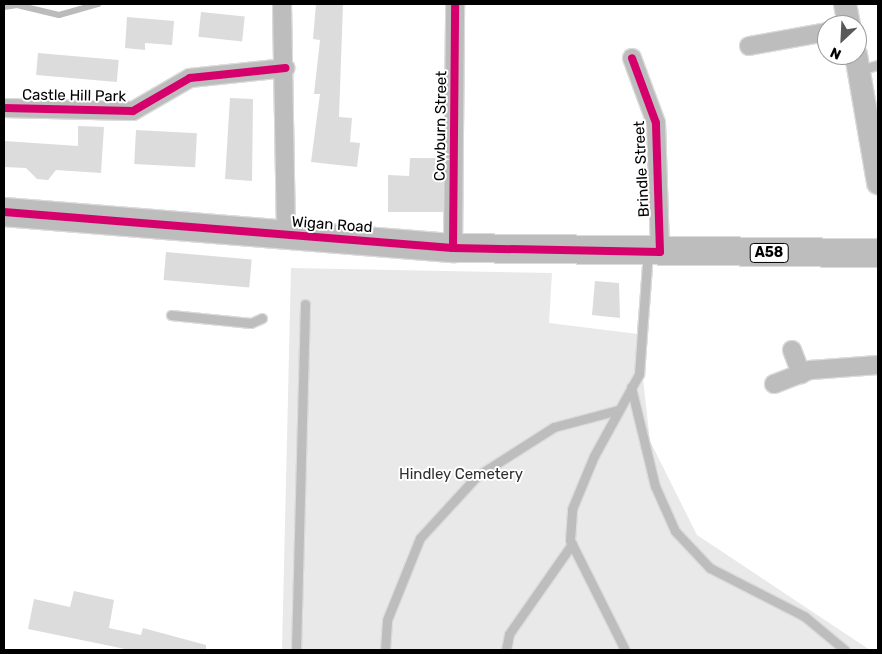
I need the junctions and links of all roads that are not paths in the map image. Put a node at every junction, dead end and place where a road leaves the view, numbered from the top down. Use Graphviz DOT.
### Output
graph roads {
  1 [pos="282,4"];
  2 [pos="455,4"];
  3 [pos="817,34"];
  4 [pos="749,46"];
  5 [pos="632,58"];
  6 [pos="865,65"];
  7 [pos="285,68"];
  8 [pos="4,108"];
  9 [pos="878,182"];
  10 [pos="4,212"];
  11 [pos="286,235"];
  12 [pos="453,248"];
  13 [pos="654,252"];
  14 [pos="878,253"];
  15 [pos="305,304"];
  16 [pos="171,315"];
  17 [pos="262,318"];
  18 [pos="792,350"];
  19 [pos="878,365"];
  20 [pos="801,374"];
  21 [pos="774,384"];
  22 [pos="631,387"];
  23 [pos="618,410"];
  24 [pos="572,544"];
  25 [pos="296,650"];
  26 [pos="385,650"];
  27 [pos="506,650"];
  28 [pos="625,650"];
  29 [pos="845,650"];
  1 -- 7 [label="street"];
  2 -- 12 [label="street, Cowburn Street"];
  3 -- 4 [label="street"];
  5 -- 13 [label="street, Brindle Street"];
  6 -- 9 [label="street"];
  7 -- 8 [label="street, Castle Hill Park"];
  7 -- 11 [label="street"];
  10 -- 11 [label="highway, Wigan Road / A58"];
  11 -- 12 [label="highway, Wigan Road / A58"];
  12 -- 13 [label="highway, Wigan Road / A58"];
  13 -- 14 [label="highway, Wigan Road / A58"];
  13 -- 22 [label="lane"];
  15 -- 25 [label="lane"];
  16 -- 17 [label="lane"];
  18 -- 20 [label="street"];
  19 -- 20 [label="street"];
  20 -- 21 [label="street"];
  22 -- 23 [label="lane"];
  22 -- 29 [label="lane"];
  23 -- 24 [label="lane"];
  23 -- 26 [label="lane"];
  24 -- 27 [label="lane"];
  24 -- 28 [label="lane"];
}
